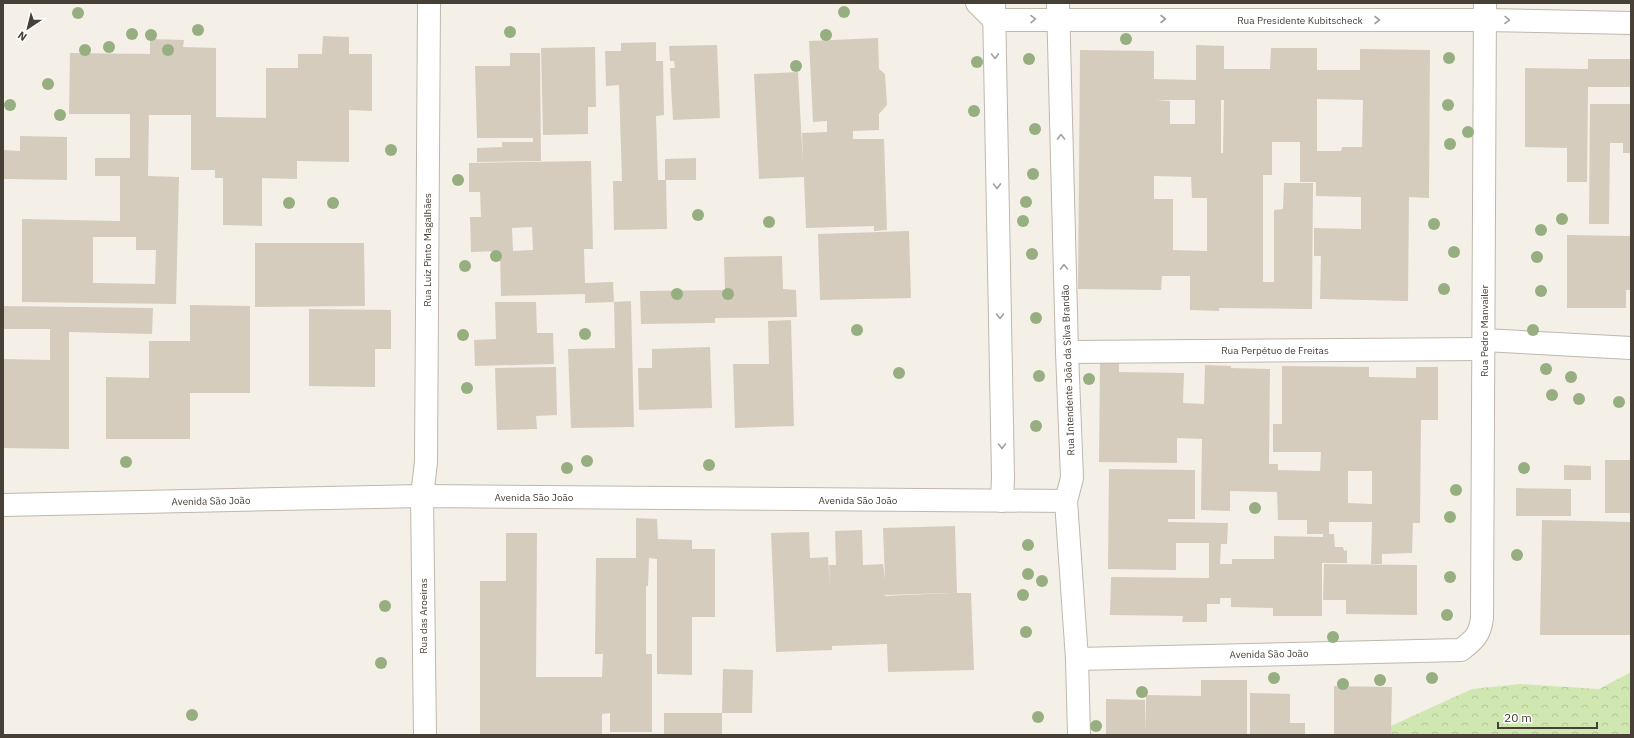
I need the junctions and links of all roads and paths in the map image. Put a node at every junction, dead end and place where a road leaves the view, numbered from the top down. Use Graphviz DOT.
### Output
graph roads {
  1 [pos="429,3"];
  2 [pos="977,3"];
  3 [pos="1058,11"];
  4 [pos="1485,11"];
  5 [pos="994,12"];
  6 [pos="1631,23"];
  7 [pos="1484,345"];
  8 [pos="1631,348"];
  9 [pos="1067,352"];
  10 [pos="422,496"];
  11 [pos="1002,501"];
  12 [pos="1066,501"];
  13 [pos="3,505"];
  14 [pos="1461,650"];
  15 [pos="1077,659"];
  16 [pos="424,735"];
  17 [pos="1079,735"];
  1 -- 10 [label="street, Rua Luiz Pinto Magalhães"];
  2 -- 5 [label="street"];
  3 -- 4 [label="street, Rua Presidente Kubitscheck, one-way"];
  5 -- 3 [label="street, Rua Presidente Kubitscheck, one-way"];
  9 -- 3 [label="street, Rua Intendente João da Silva Brandão, one-way"];
  4 -- 6 [label="street, Rua Presidente Kubitscheck, one-way"];
  4 -- 7 [label="street, Rua Pedro Manvailer"];
  5 -- 11 [label="street, one-way"];
  7 -- 8 [label="street, Rua Perpétuo de Freitas"];
  7 -- 9 [label="street, Rua Perpétuo de Freitas"];
  7 -- 14 [label="street, Rua Pedro Manvailer"];
  9 -- 12 [label="street, Rua Intendente João da Silva Brandão"];
  10 -- 11 [label="street, Avenida São João"];
  10 -- 13 [label="street, Avenida São João"];
  10 -- 16 [label="street, Rua das Aroeiras"];
  11 -- 12 [label="street, Avenida São João"];
  12 -- 15 [label="street, Rua Intendente João da Silva Brandão"];
  14 -- 15 [label="street, Avenida São João"];
  15 -- 17 [label="street, Rua Intendente João da Silva Brandão"];
}
